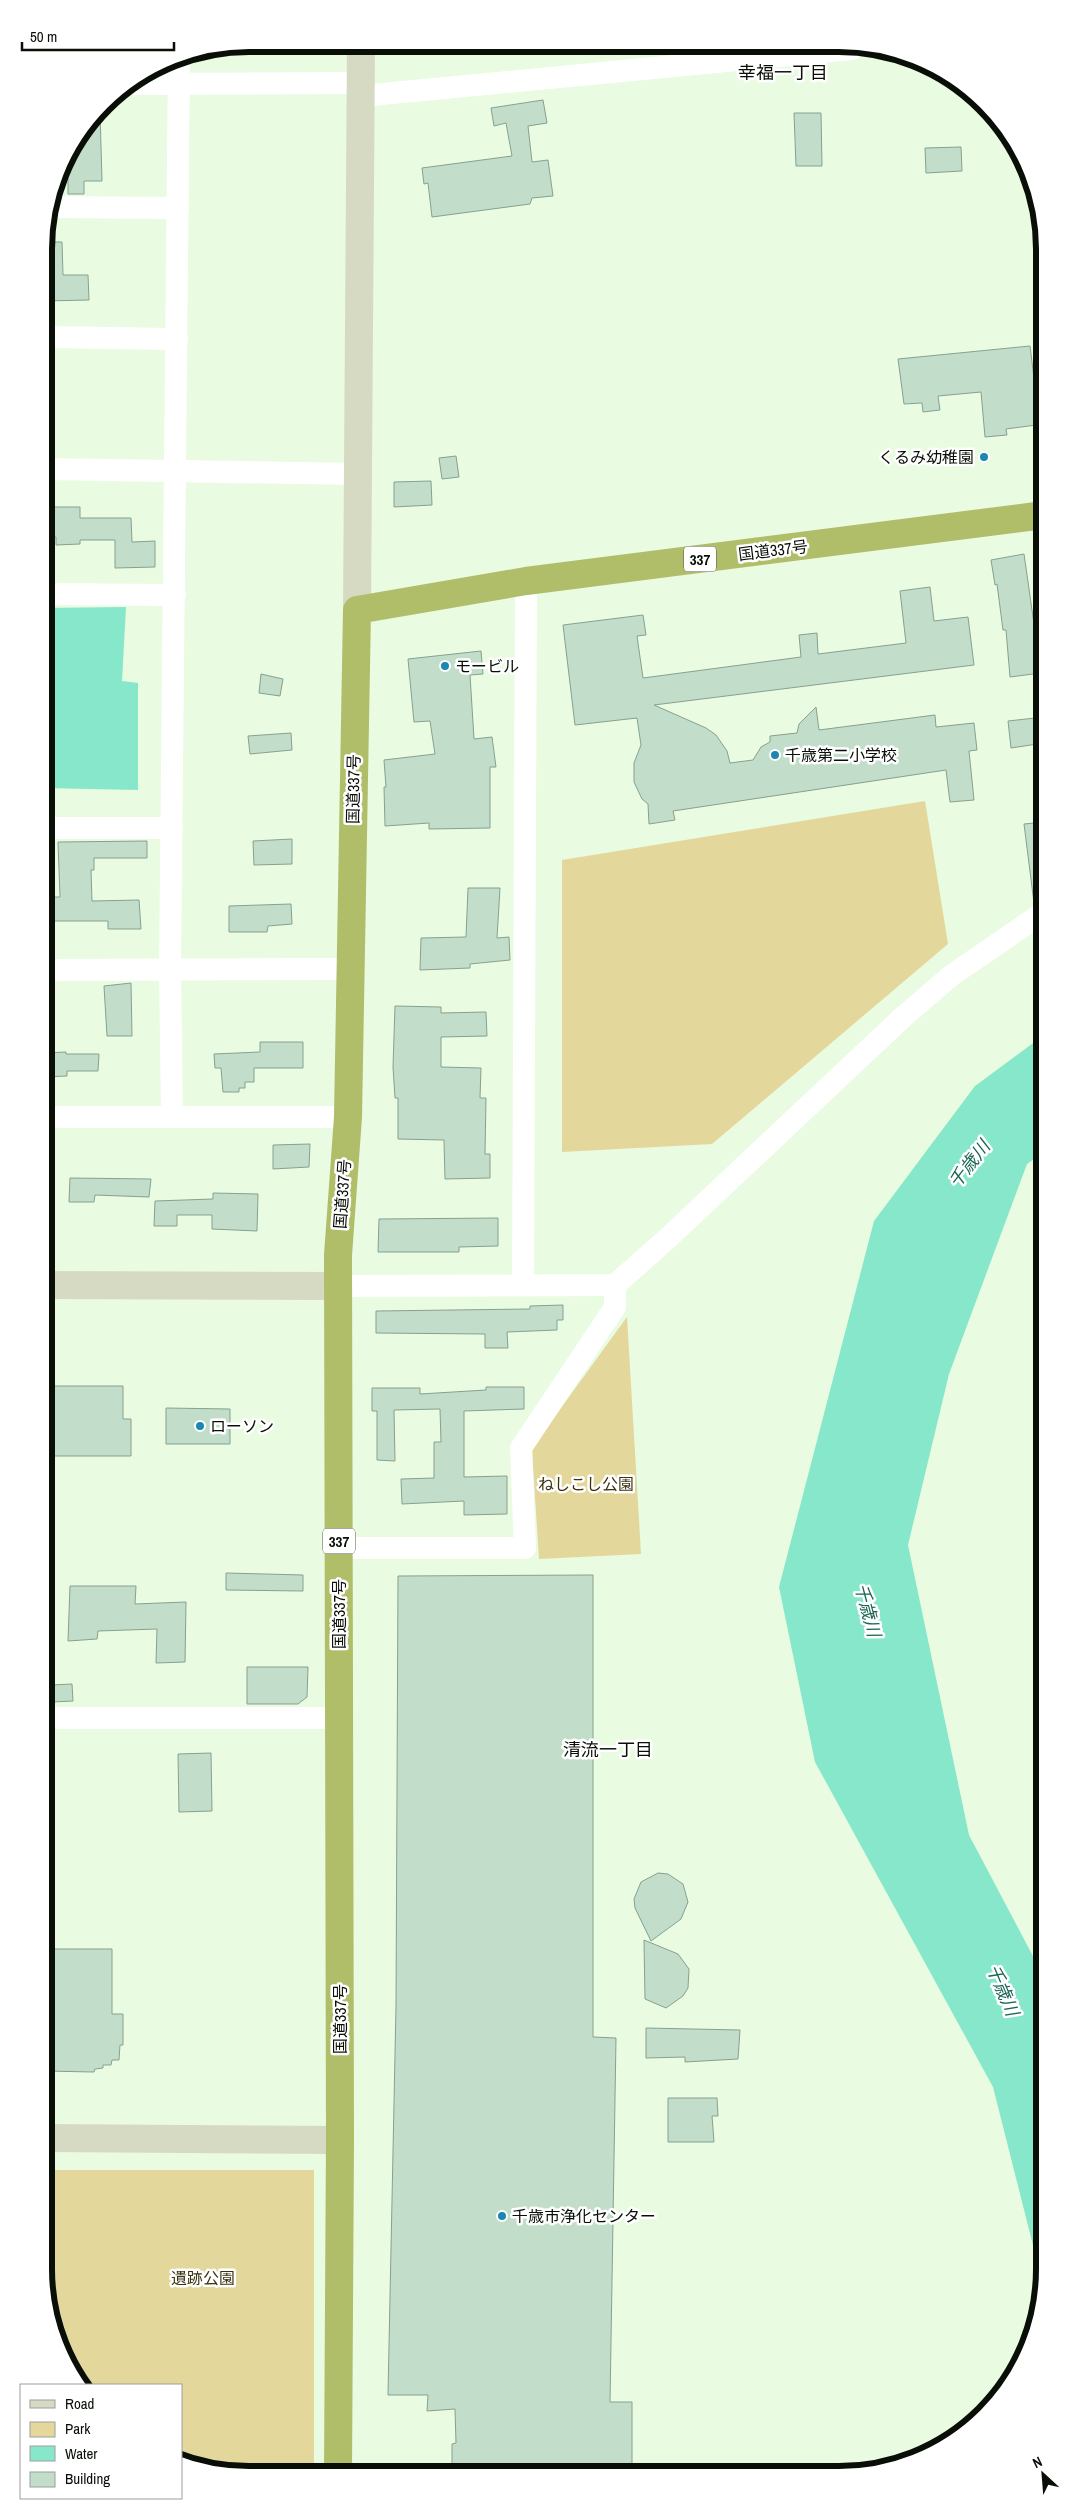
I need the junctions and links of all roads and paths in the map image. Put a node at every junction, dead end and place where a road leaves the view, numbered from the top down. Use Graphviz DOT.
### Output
graph roads {
  1 [pos="361,52"];
  2 [pos="816,52"];
  3 [pos="179,65"];
  4 [pos="143,84"];
  5 [pos="178,84"];
  6 [pos="360,90"];
  7 [pos="57,207"];
  8 [pos="178,208"];
  9 [pos="52,337"];
  10 [pos="177,338"];
  11 [pos="52,469"];
  12 [pos="177,470"];
  13 [pos="358,474"];
  14 [pos="1036,519"];
  15 [pos="526,581"];
  16 [pos="52,594"];
  17 [pos="175,595"];
  18 [pos="357,610"];
  19 [pos="52,828"];
  20 [pos="172,828"];
  21 [pos="1036,917"];
  22 [pos="170,969"];
  23 [pos="350,969"];
  24 [pos="52,970"];
  25 [pos="52,1117"];
  26 [pos="172,1117"];
  27 [pos="348,1117"];
  28 [pos="52,1285"];
  29 [pos="523,1285"];
  30 [pos="614,1285"];
  31 [pos="338,1286"];
  32 [pos="339,1548"];
  33 [pos="52,1718"];
  34 [pos="339,1718"];
  35 [pos="52,2138"];
  36 [pos="340,2140"];
  37 [pos="338,2466"];
  1 -- 6 [label="street"];
  2 -- 6 [label="street"];
  3 -- 5 [label="street"];
  4 -- 5 [label="street"];
  5 -- 6 [label="street"];
  5 -- 8 [label="street"];
  6 -- 13 [label="street"];
  7 -- 8 [label="street"];
  8 -- 10 [label="street"];
  9 -- 10 [label="street"];
  10 -- 12 [label="street"];
  11 -- 12 [label="street"];
  12 -- 13 [label="street"];
  12 -- 17 [label="street"];
  13 -- 18 [label="street"];
  14 -- 15 [label="highway, 国道337号 / 337"];
  15 -- 18 [label="highway, 国道337号 / 337"];
  15 -- 29 [label="street"];
  16 -- 17 [label="street"];
  17 -- 20 [label="street"];
  18 -- 23 [label="highway, 国道337号 / 337"];
  19 -- 20 [label="street"];
  20 -- 22 [label="street"];
  21 -- 30 [label="street"];
  22 -- 23 [label="street"];
  22 -- 24 [label="street"];
  22 -- 26 [label="street"];
  23 -- 27 [label="highway, 国道337号 / 337"];
  25 -- 26 [label="street"];
  26 -- 27 [label="street"];
  27 -- 31 [label="highway, 国道337号 / 337"];
  28 -- 31 [label="street"];
  29 -- 30 [label="street"];
  29 -- 31 [label="street"];
  30 -- 32 [label="street"];
  31 -- 32 [label="highway, 国道337号 / 337"];
  32 -- 34 [label="highway, 国道337号 / 337"];
  33 -- 34 [label="street"];
  34 -- 36 [label="highway, 国道337号 / 337"];
  35 -- 36 [label="street"];
  36 -- 37 [label="highway, 国道337号 / 337"];
}
